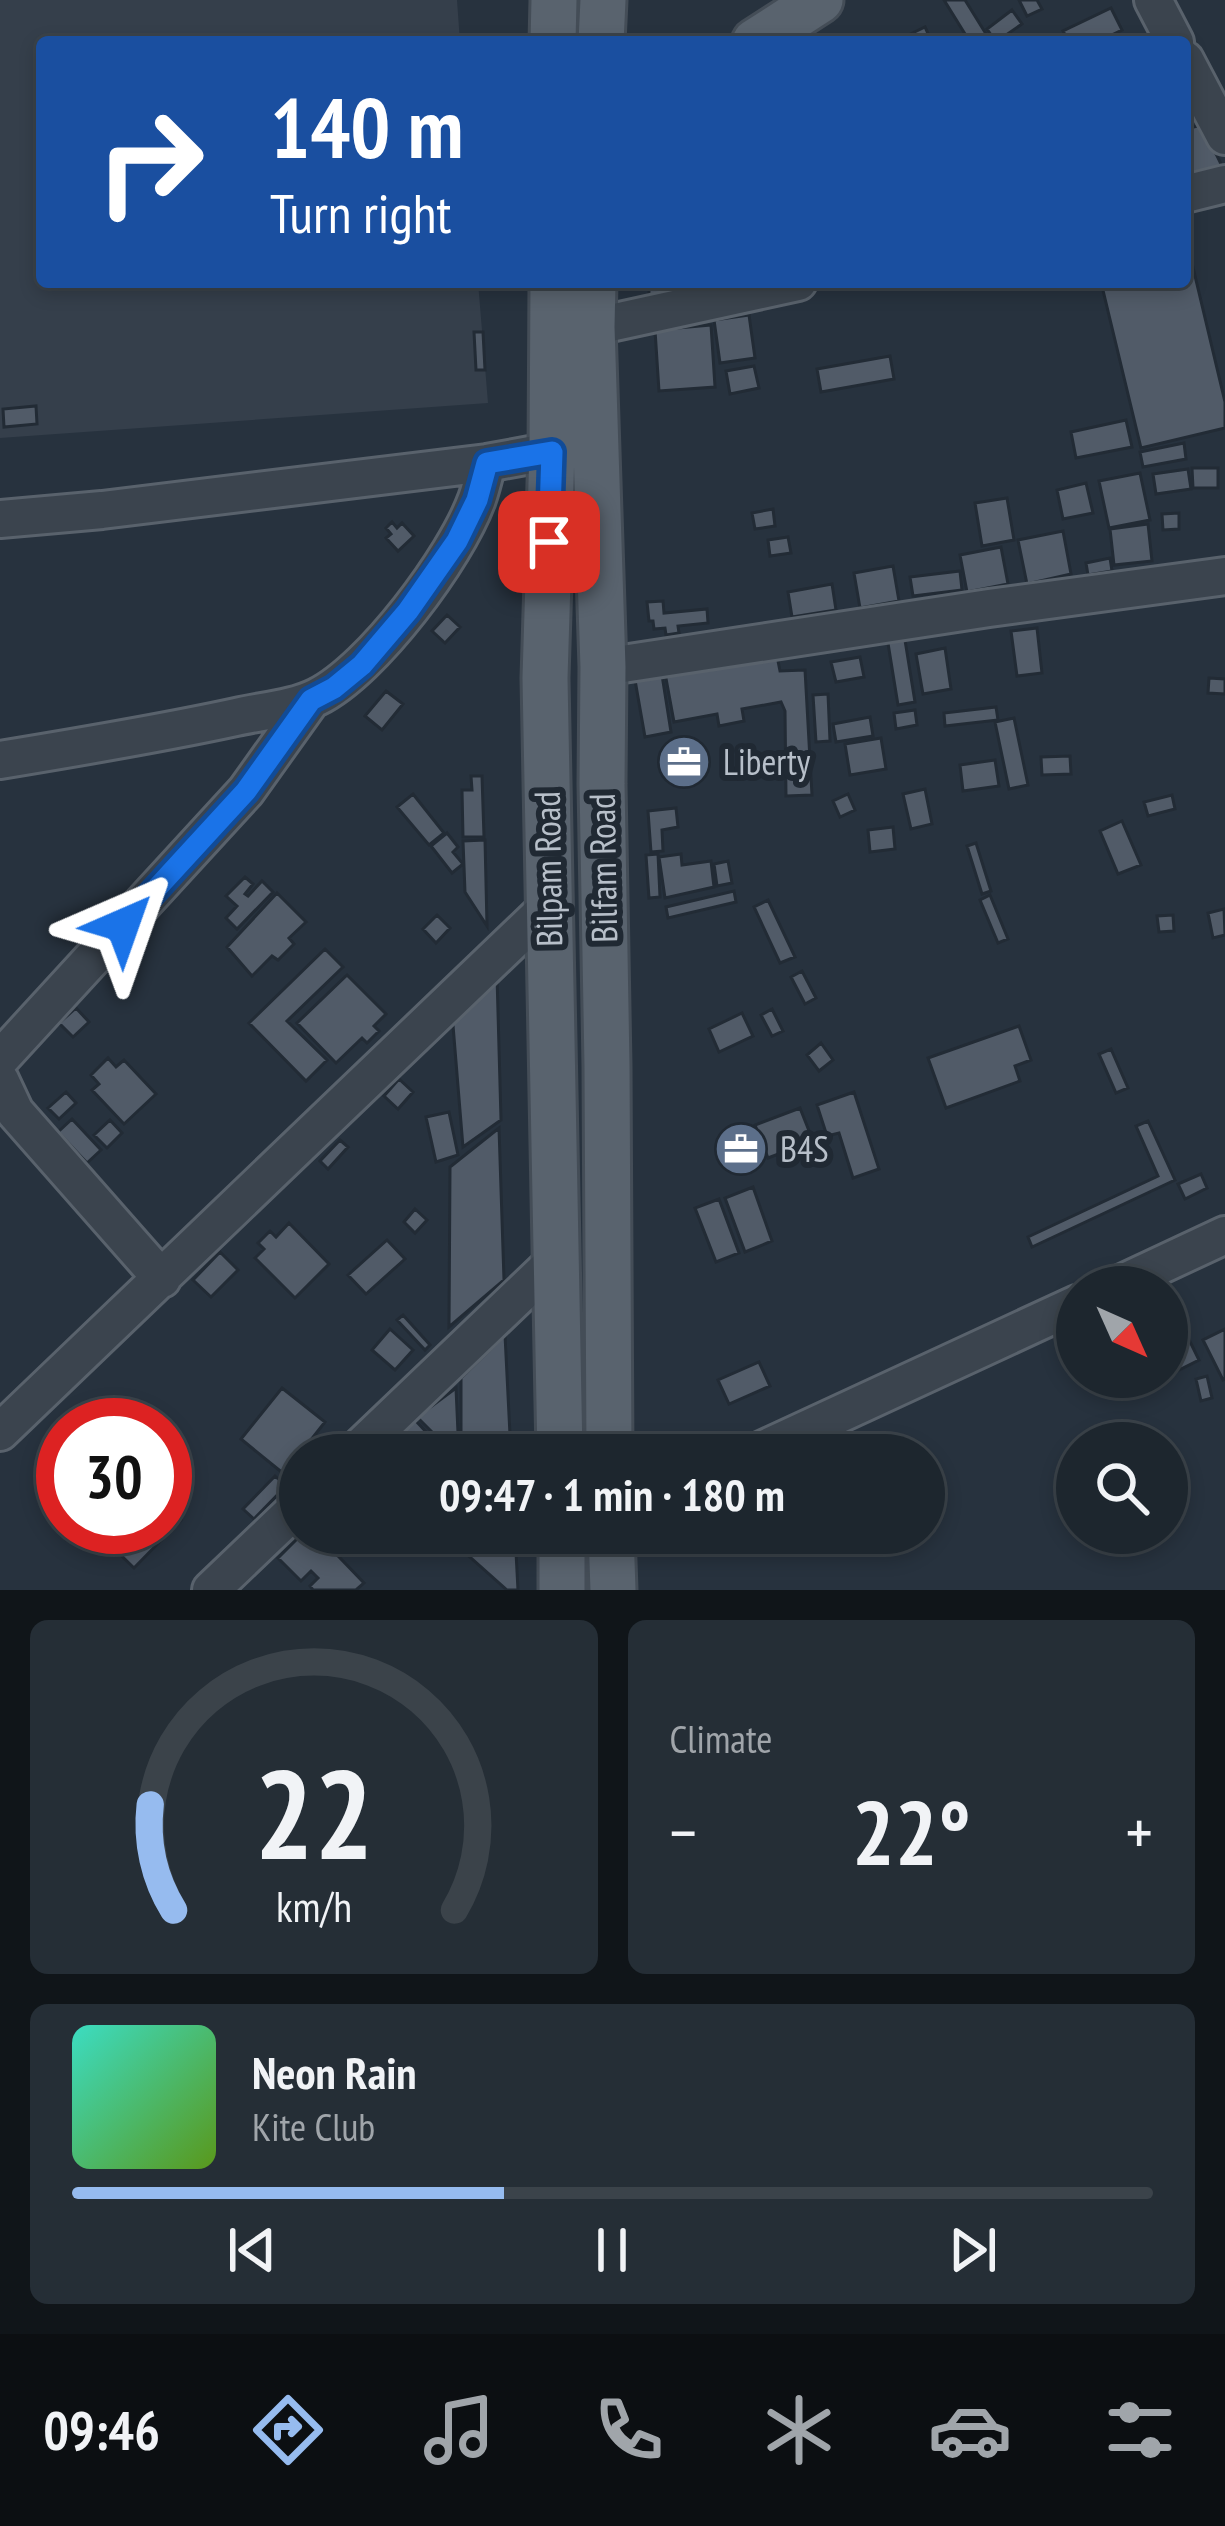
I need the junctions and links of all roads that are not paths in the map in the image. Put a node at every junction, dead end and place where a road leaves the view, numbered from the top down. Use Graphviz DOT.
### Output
graph roads {
  1 [pos="554,0"];
  2 [pos="603,0"];
  3 [pos="820,0"];
  4 [pos="1153,0"];
  5 [pos="553,36"];
  6 [pos="601,36"];
  7 [pos="763,36"];
  8 [pos="1172,36"];
  9 [pos="1191,72"];
  10 [pos="1225,136"];
  11 [pos="1225,184"];
  12 [pos="1191,192"];
  13 [pos="553,288"];
  14 [pos="593,288"];
  15 [pos="771,288"];
  16 [pos="592,327"];
  17 [pos="552,452"];
  18 [pos="487,463"];
  19 [pos="0,519"];
  20 [pos="1225,576"];
  21 [pos="603,667"];
  22 [pos="311,700"];
  23 [pos="0,760"];
  24 [pos="548,907"];
  25 [pos="0,1059"];
  26 [pos="0,1080"];
  27 [pos="1225,1234"];
  28 [pos="556,1259"];
  29 [pos="1158,1266"];
  30 [pos="162,1279"];
  31 [pos="1056,1314"];
  32 [pos="0,1432"];
  33 [pos="374,1434"];
  34 [pos="560,1434"];
  35 [pos="609,1434"];
  36 [pos="796,1434"];
  37 [pos="279,1525"];
  38 [pos="562,1554"];
  39 [pos="612,1554"];
  40 [pos="562,1589"];
  41 [pos="211,1590"];
  42 [pos="613,1590"];
  1 -- 5 [label="main road"];
  2 -- 6 [label="main road"];
  3 -- 7 [label="main road"];
  4 -- 8 [label="street"];
  9 -- 10 [label="street"];
  11 -- 12 [label="street"];
  13 -- 17 [label="main road, Bilpam Road"];
  14 -- 16 [label="main road, Bilfam Road"];
  15 -- 16 [label="street"];
  16 -- 21 [label="main road, Bilfam Road"];
  17 -- 18 [label="street"];
  17 -- 24 [label="main road, Bilpam Road"];
  18 -- 19 [label="street"];
  18 -- 22 [label="street"];
  20 -- 21 [label="street"];
  21 -- 35 [label="main road, Bilfam Road"];
  22 -- 23 [label="street"];
  22 -- 25 [label="street"];
  24 -- 28 [label="main road, Bilpam Road"];
  24 -- 30 [label="street"];
  26 -- 30 [label="street"];
  27 -- 29 [label="street"];
  28 -- 33 [label="street"];
  28 -- 34 [label="main road, Bilpam Road"];
  30 -- 32 [label="street"];
  31 -- 36 [label="street"];
  37 -- 41 [label="street"];
  38 -- 40 [label="main road"];
  39 -- 42 [label="main road"];
}
